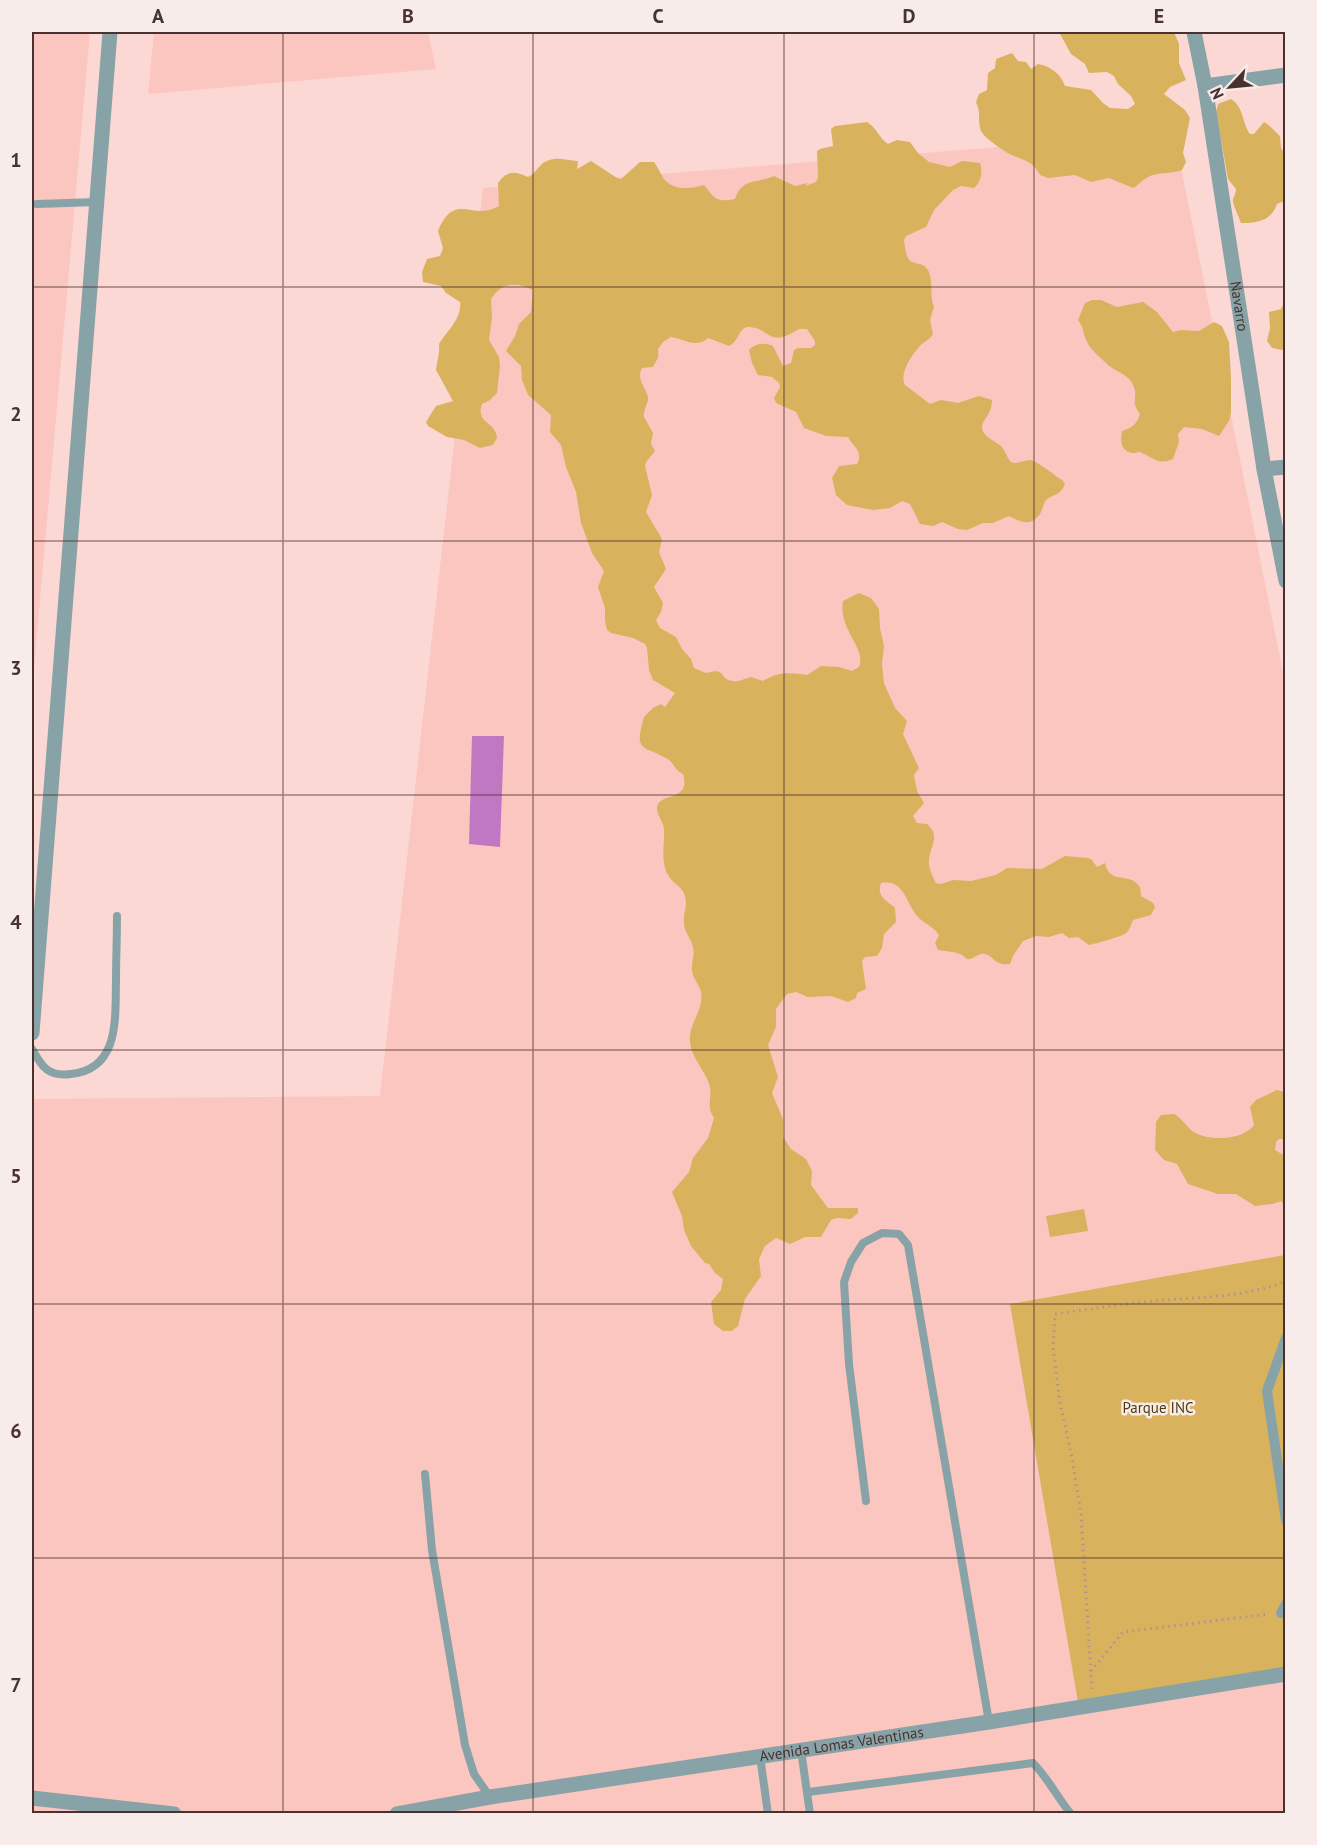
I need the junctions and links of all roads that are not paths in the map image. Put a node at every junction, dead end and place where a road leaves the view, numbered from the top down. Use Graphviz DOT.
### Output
graph roads {
  1 [pos="110,32"];
  2 [pos="1194,32"];
  3 [pos="1286,75"];
  4 [pos="1205,86"];
  5 [pos="97,202"];
  6 [pos="37,204"];
  7 [pos="1286,467"];
  8 [pos="1264,469"];
  9 [pos="1286,581"];
  10 [pos="117,916"];
  11 [pos="32,1033"];
  12 [pos="32,1049"];
  13 [pos="1286,1338"];
  14 [pos="425,1474"];
  15 [pos="866,1501"];
  16 [pos="1286,1521"];
  17 [pos="1286,1674"];
  18 [pos="990,1722"];
  19 [pos="801,1750"];
  20 [pos="760,1756"];
  21 [pos="807,1792"];
  22 [pos="490,1797"];
  23 [pos="32,1798"];
  24 [pos="75,1808"];
  25 [pos="174,1814"];
  26 [pos="397,1814"];
  27 [pos="768,1814"];
  28 [pos="810,1814"];
  29 [pos="1071,1814"];
  1 -- 5 [label="street"];
  2 -- 4 [label="street, Navarro"];
  3 -- 4 [label="street"];
  4 -- 8 [label="street, Navarro"];
  5 -- 6 [label="lane"];
  5 -- 11 [label="street"];
  7 -- 8 [label="street"];
  8 -- 9 [label="street, Navarro"];
  10 -- 12 [label="lane"];
  13 -- 16 [label="street"];
  14 -- 22 [label="lane"];
  15 -- 18 [label="lane"];
  17 -- 18 [label="street, Avenida Lomas Valentinas"];
  18 -- 19 [label="street, Avenida Lomas Valentinas"];
  19 -- 20 [label="street, Avenida Lomas Valentinas"];
  19 -- 21 [label="lane"];
  20 -- 22 [label="street, Avenida Lomas Valentinas"];
  20 -- 27 [label="lane"];
  21 -- 28 [label="lane"];
  21 -- 29 [label="lane"];
  22 -- 26 [label="street, Avenida Lomas Valentinas"];
  23 -- 24 [label="street"];
  24 -- 25 [label="street"];
}
